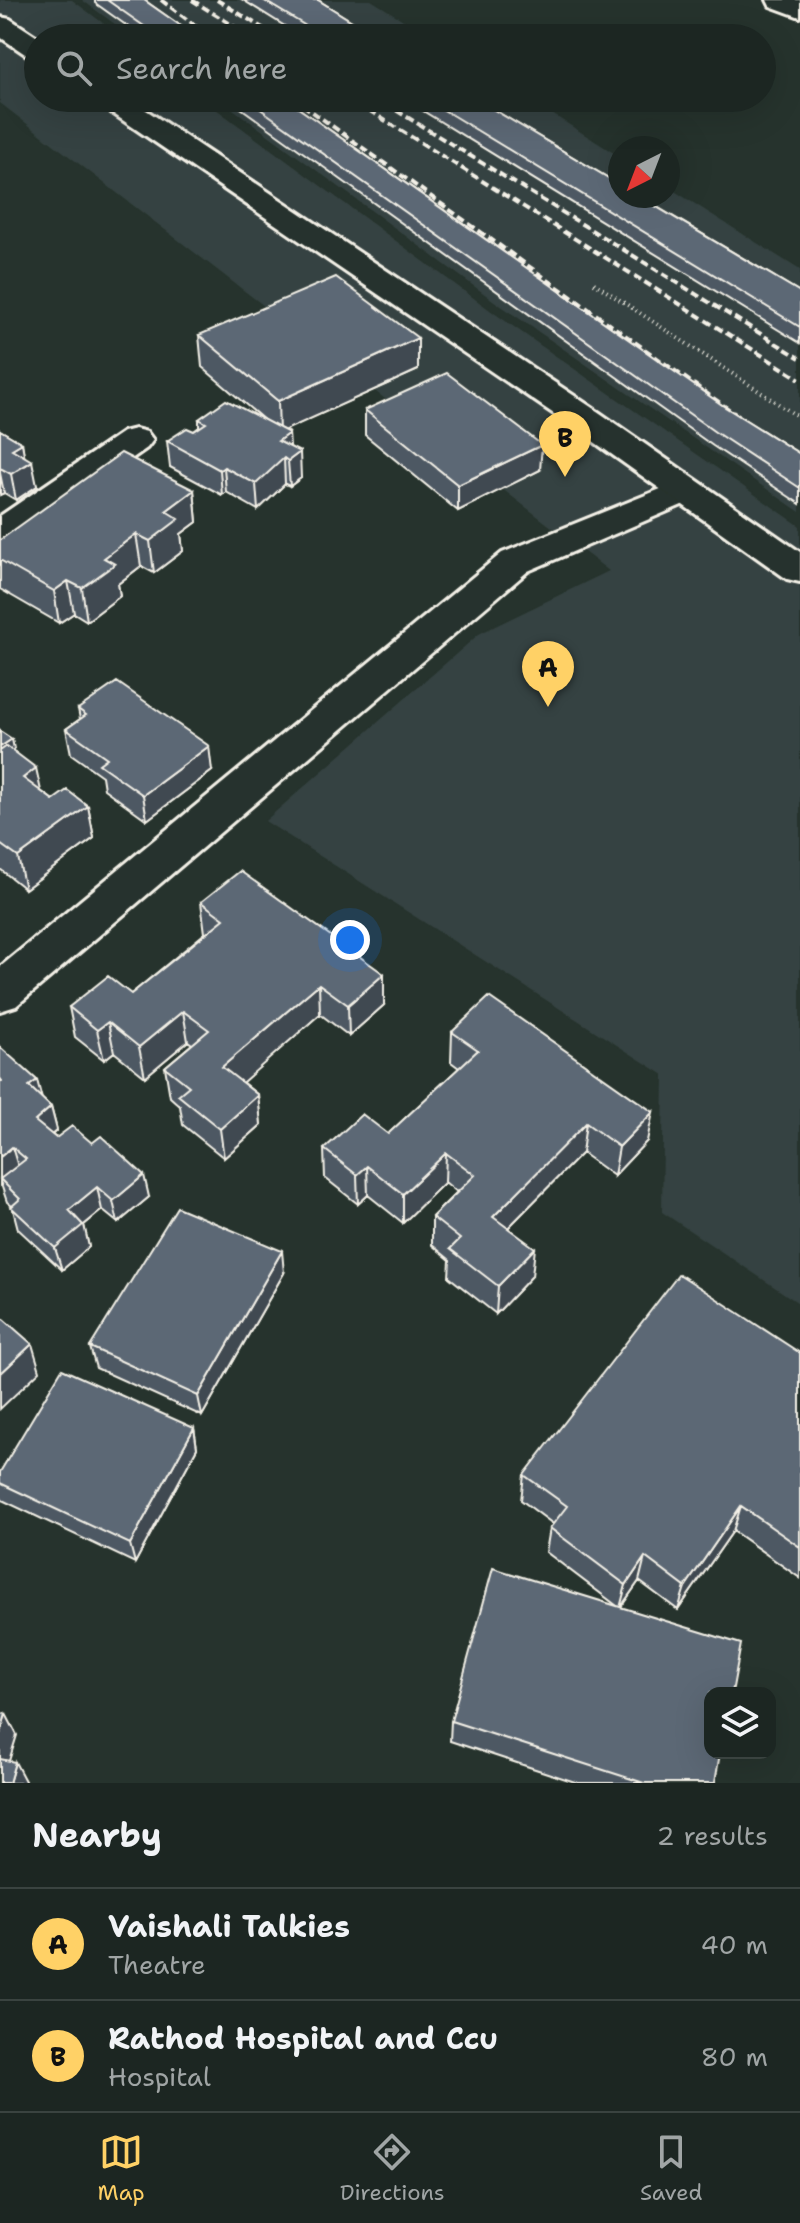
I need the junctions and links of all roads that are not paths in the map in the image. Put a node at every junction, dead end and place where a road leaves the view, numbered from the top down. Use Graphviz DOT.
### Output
graph roads {
  1 [pos="780,0"];
  2 [pos="800,9"];
  3 [pos="0,25"];
  4 [pos="24,41"];
  5 [pos="130,112"];
  6 [pos="135,440"];
  7 [pos="683,491"];
  8 [pos="0,534"];
  9 [pos="800,570"];
  10 [pos="0,993"];
  1 -- 2 [label="main road"];
  3 -- 4 [label="main road"];
  5 -- 7 [label="main road"];
  6 -- 8 [label="main road"];
  7 -- 9 [label="main road"];
  7 -- 10 [label="main road"];
}
